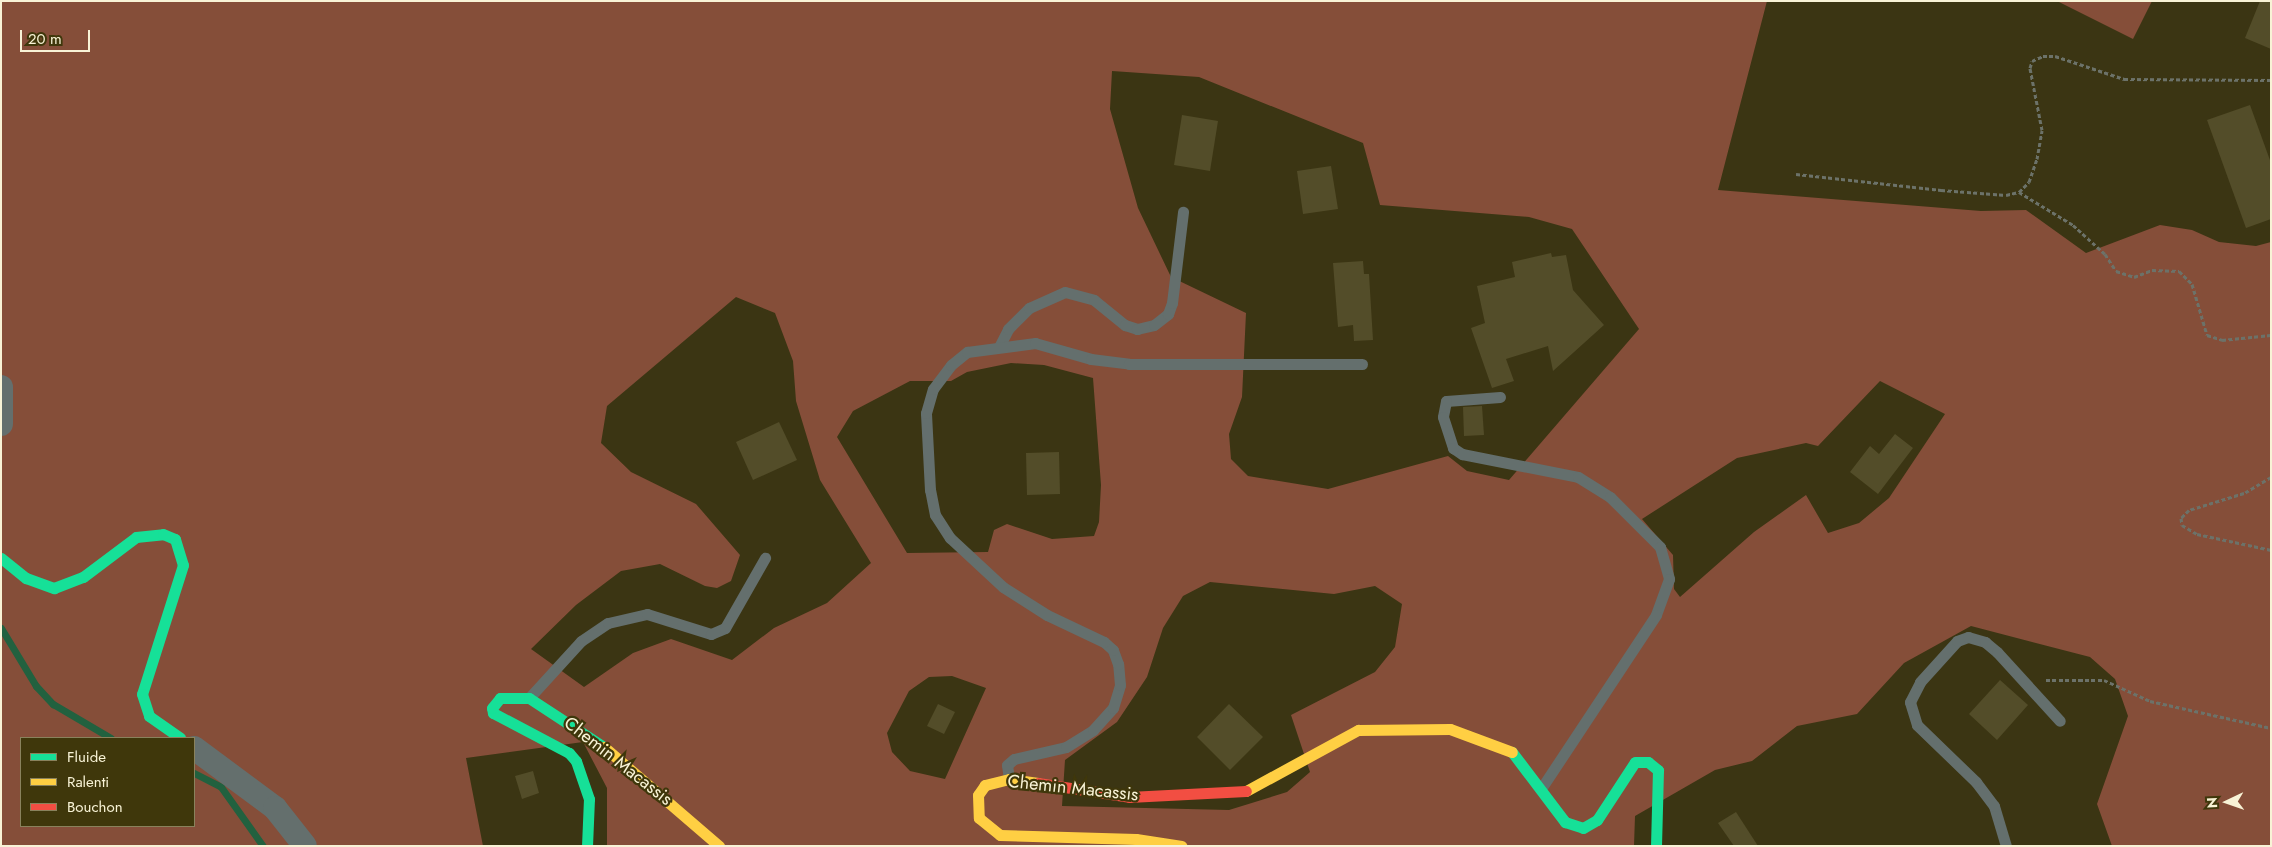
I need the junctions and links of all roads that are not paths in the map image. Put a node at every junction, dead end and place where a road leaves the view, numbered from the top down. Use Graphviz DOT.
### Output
graph roads {
  1 [pos="1182,212"];
  2 [pos="1000,345"];
  3 [pos="1362,364"];
  4 [pos="1,387"];
  5 [pos="1500,397"];
  6 [pos="1,424"];
  7 [pos="1,558"];
  8 [pos="765,558"];
  9 [pos="528,698"];
  10 [pos="2060,721"];
  11 [pos="179,737"];
  12 [pos="195,749"];
  13 [pos="1009,779"];
  14 [pos="1541,789"];
  15 [pos="305,846"];
  16 [pos="587,846"];
  17 [pos="719,846"];
  18 [pos="1181,846"];
  19 [pos="1656,846"];
  20 [pos="2006,846"];
  1 -- 2 [label="lane"];
  2 -- 3 [label="lane"];
  2 -- 13 [label="lane"];
  4 -- 6 [label="street"];
  5 -- 14 [label="lane"];
  7 -- 11 [label="street"];
  8 -- 9 [label="lane"];
  9 -- 16 [label="street, Chemin Macassis"];
  9 -- 17 [label="street, Chemin Macassis"];
  10 -- 20 [label="lane"];
  12 -- 15 [label="street"];
  13 -- 14 [label="street, Chemin Macassis"];
  13 -- 18 [label="street, Chemin Macassis"];
  14 -- 19 [label="street, Chemin Macassis"];
}
